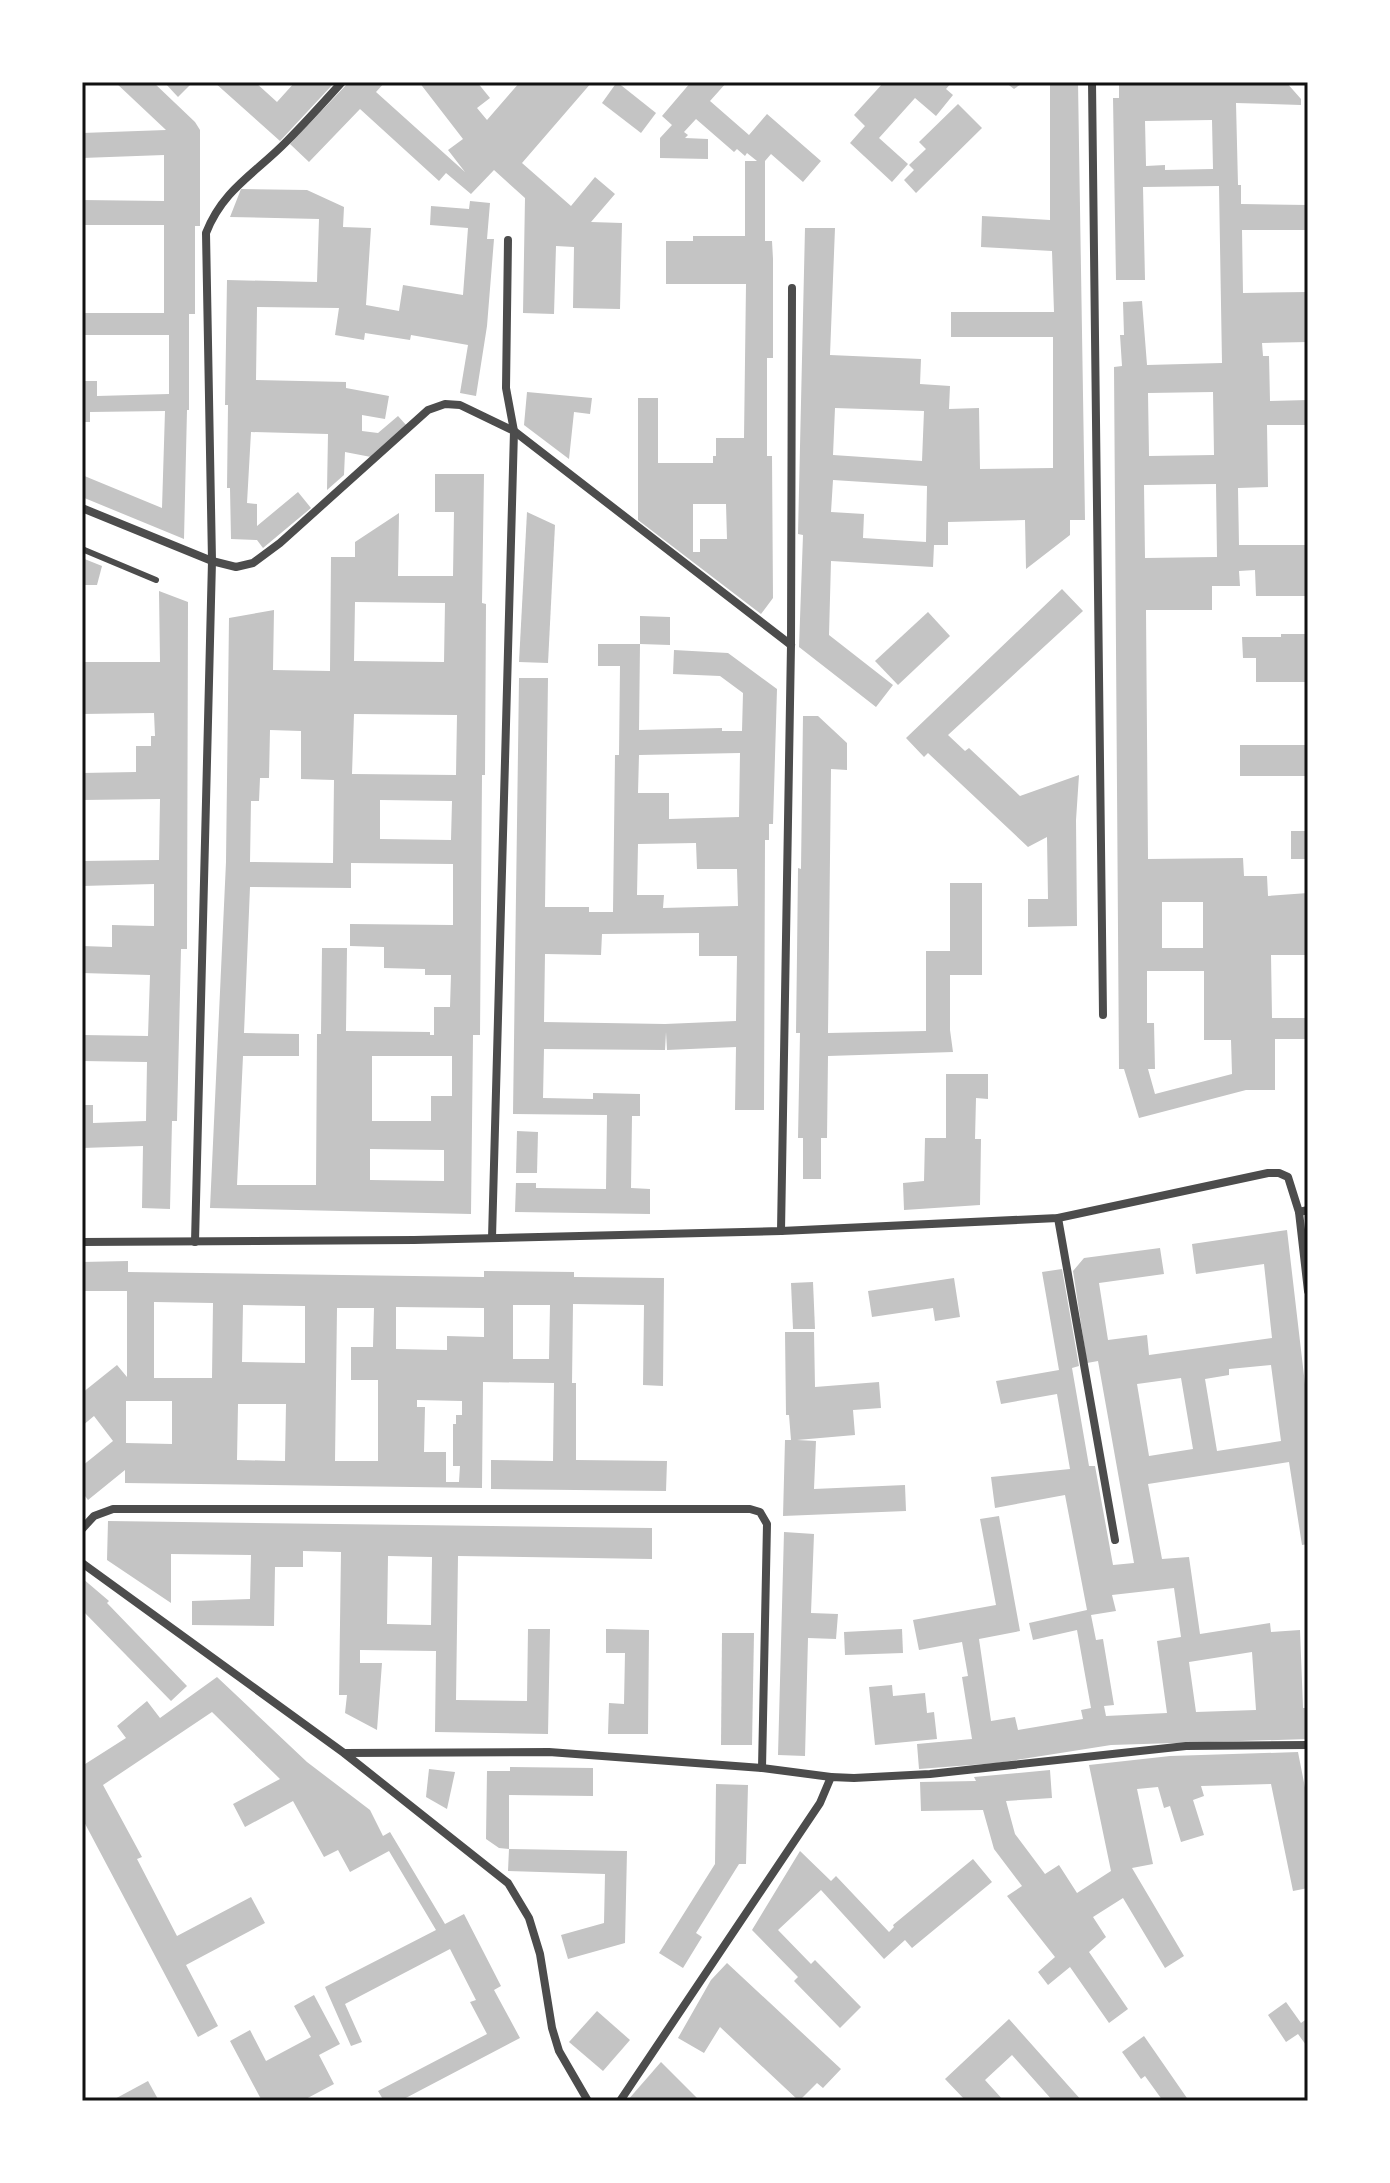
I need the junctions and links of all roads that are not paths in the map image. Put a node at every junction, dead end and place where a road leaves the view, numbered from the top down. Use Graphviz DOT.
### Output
graph roads {
  1 [pos="342,82"];
  2 [pos="1092,82"];
  3 [pos="508,240"];
  4 [pos="792,288"];
  5 [pos="514,431"];
  6 [pos="82,508"];
  7 [pos="82,549"];
  8 [pos="212,561"];
  9 [pos="156,580"];
  10 [pos="791,645"];
  11 [pos="1103,1015"];
  12 [pos="1303,1211"];
  13 [pos="1058,1218"];
  14 [pos="781,1231"];
  15 [pos="492,1238"];
  16 [pos="82,1242"];
  17 [pos="195,1242"];
  18 [pos="1308,1291"];
  19 [pos="82,1529"];
  20 [pos="1115,1540"];
  21 [pos="82,1563"];
  22 [pos="1308,1745"];
  23 [pos="344,1753"];
  24 [pos="762,1768"];
  25 [pos="831,1777"];
  26 [pos="588,2101"];
  27 [pos="620,2101"];
  1 -- 8 [label="street"];
  2 -- 11 [label="street"];
  3 -- 5 [label="street"];
  4 -- 10 [label="street"];
  5 -- 8 [label="street"];
  5 -- 10 [label="street"];
  5 -- 15 [label="street"];
  6 -- 8 [label="street"];
  7 -- 9 [label="lane"];
  8 -- 17 [label="street"];
  10 -- 14 [label="street"];
  12 -- 13 [label="street"];
  12 -- 18 [label="street"];
  13 -- 14 [label="street"];
  13 -- 20 [label="street"];
  14 -- 15 [label="street"];
  15 -- 17 [label="street"];
  16 -- 17 [label="street"];
  19 -- 24 [label="street"];
  21 -- 23 [label="street"];
  22 -- 25 [label="street"];
  23 -- 24 [label="street"];
  23 -- 26 [label="street"];
  24 -- 25 [label="street"];
  25 -- 27 [label="street"];
}
